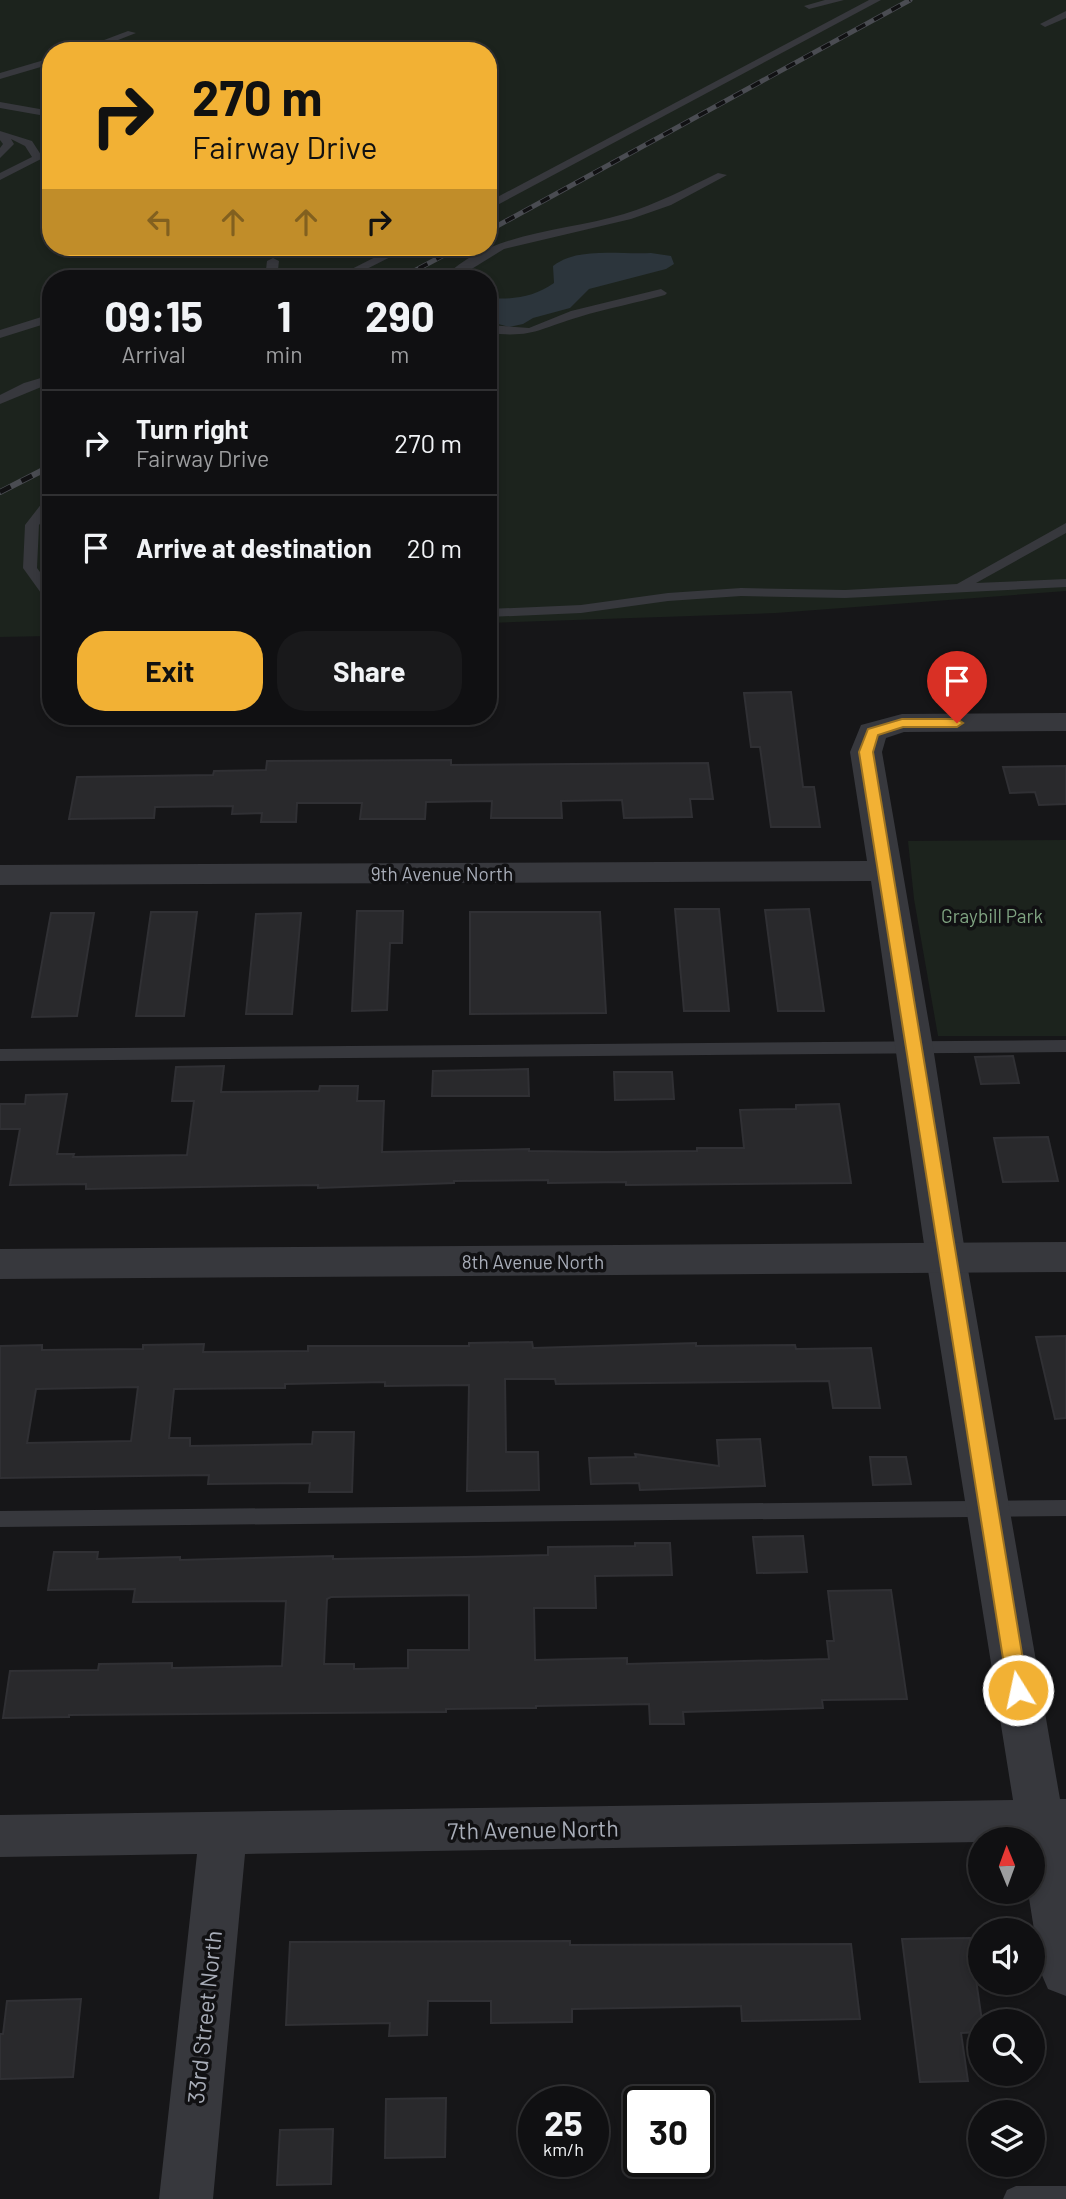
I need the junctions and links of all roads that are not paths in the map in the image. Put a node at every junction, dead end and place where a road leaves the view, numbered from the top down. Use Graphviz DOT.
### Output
graph roads {
  1 [pos="839,0"];
  2 [pos="876,0"];
  3 [pos="809,6"];
  4 [pos="1066,14"];
  5 [pos="1045,24"];
  6 [pos="131,33"];
  7 [pos="105,42"];
  8 [pos="42,64"];
  9 [pos="0,76"];
  10 [pos="0,105"];
  11 [pos="42,112"];
  12 [pos="0,155"];
  13 [pos="722,174"];
  14 [pos="0,177"];
  15 [pos="497,202"];
  16 [pos="497,248"];
  17 [pos="385,256"];
  18 [pos="484,256"];
  19 [pos="273,261"];
  20 [pos="272,270"];
  21 [pos="357,270"];
  22 [pos="462,270"];
  23 [pos="660,293"];
  24 [pos="42,321"];
  25 [pos="497,329"];
  26 [pos="0,334"];
  27 [pos="42,382"];
  28 [pos="0,400"];
  29 [pos="42,512"];
  30 [pos="1066,527"];
  31 [pos="1066,583"];
  32 [pos="42,585"];
  33 [pos="945,589"];
  34 [pos="497,613"];
  35 [pos="1066,722"];
  36 [pos="884,871"];
  37 [pos="0,875"];
  38 [pos="1066,1046"];
  39 [pos="915,1047"];
  40 [pos="0,1055"];
  41 [pos="1066,1257"];
  42 [pos="946,1258"];
  43 [pos="0,1265"];
  44 [pos="1066,1507"];
  45 [pos="987,1508"];
  46 [pos="0,1519"];
  47 [pos="1053,1820"];
  48 [pos="223,1834"];
  49 [pos="0,1836"];
  50 [pos="1066,1973"];
  51 [pos="186,2199"];
  52 [pos="1016,2199"];
  53 [pos="1066,2199"];
  1 -- 3 [label="lane"];
  2 -- 15 [label="lane"];
  4 -- 5 [label="lane"];
  6 -- 7 [label="lane"];
  8 -- 9 [label="lane"];
  10 -- 11 [label="lane"];
  12 -- 14 [label="lane"];
  13 -- 16 [label="lane"];
  17 -- 21 [label="lane"];
  18 -- 22 [label="lane"];
  19 -- 20 [label="lane"];
  23 -- 25 [label="lane"];
  24 -- 26 [label="lane"];
  27 -- 28 [label="lane"];
  29 -- 32 [label="lane"];
  30 -- 33 [label="lane"];
  31 -- 33 [label="lane"];
  33 -- 34 [label="lane"];
  35 -- 36 [label="street"];
  36 -- 37 [label="street, 9th Avenue North"];
  36 -- 39 [label="street"];
  38 -- 39 [label="lane"];
  39 -- 40 [label="lane"];
  39 -- 42 [label="street"];
  41 -- 42 [label="street, 8th Avenue North"];
  42 -- 43 [label="street, 8th Avenue North"];
  42 -- 45 [label="street"];
  44 -- 45 [label="lane"];
  45 -- 46 [label="lane"];
  45 -- 47 [label="street"];
  47 -- 48 [label="street, 7th Avenue North"];
  47 -- 50 [label="street"];
  48 -- 49 [label="street, 7th Avenue North"];
  48 -- 51 [label="street, 33rd Street North"];
  52 -- 53 [label="lane"];
}
